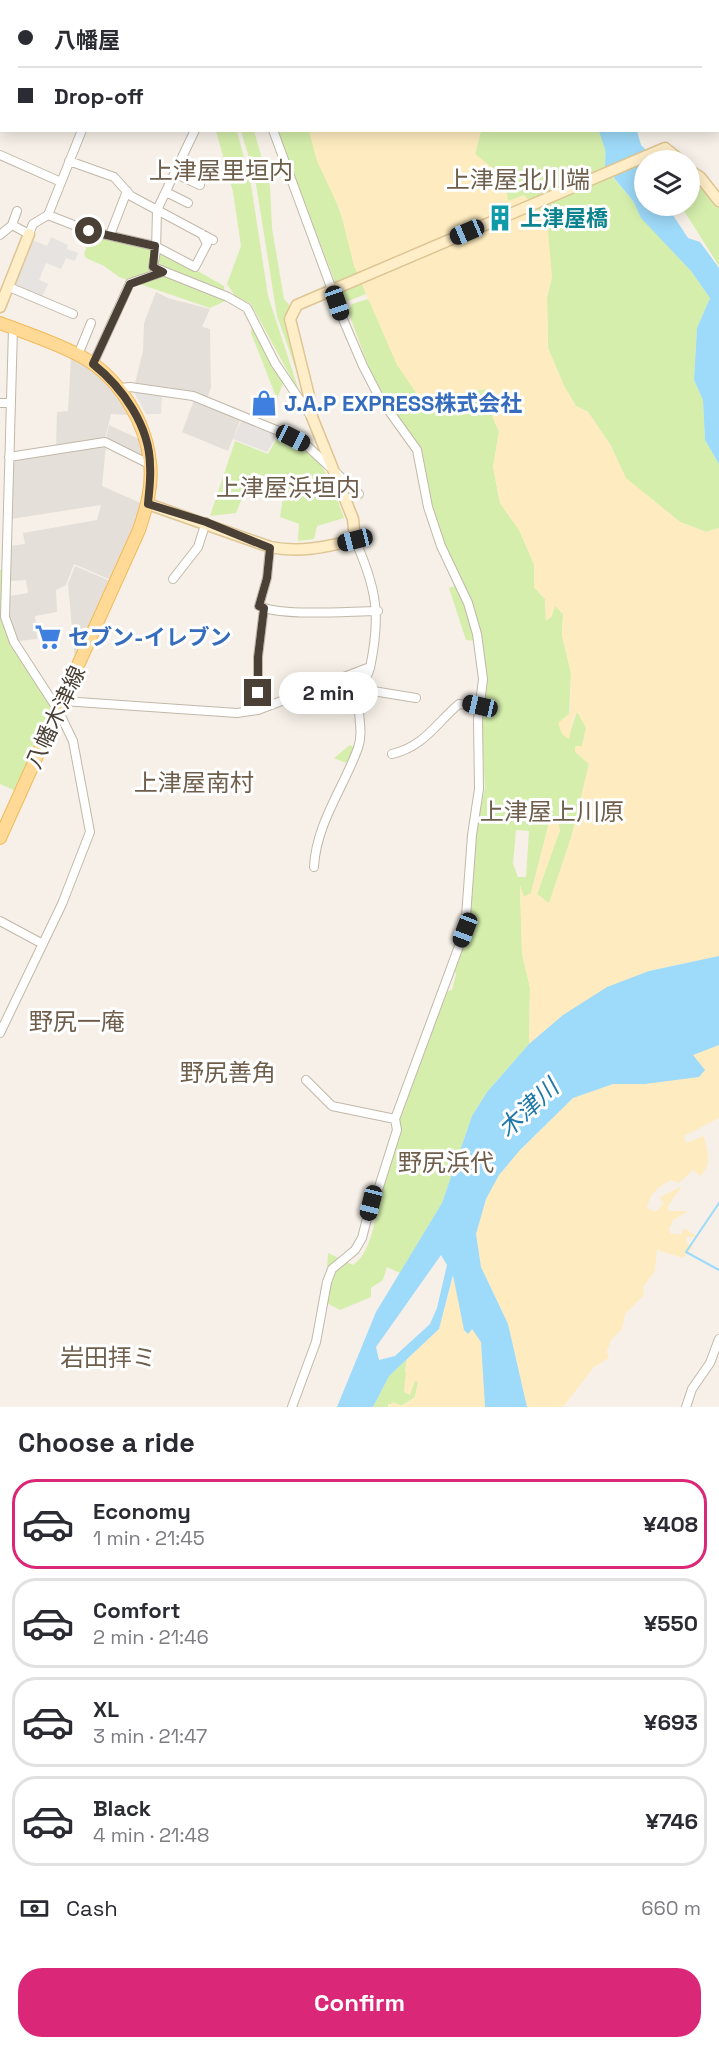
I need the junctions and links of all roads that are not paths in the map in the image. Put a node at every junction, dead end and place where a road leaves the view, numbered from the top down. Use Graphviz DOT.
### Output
graph roads {
  1 [pos="81,132"];
  2 [pos="194,132"];
  3 [pos="274,132"];
  4 [pos="0,155"];
  5 [pos="69,161"];
  6 [pos="634,161"];
  7 [pos="176,174"];
  8 [pos="700,177"];
  9 [pos="61,182"];
  10 [pos="200,185"];
  11 [pos="127,191"];
  12 [pos="166,192"];
  13 [pos="719,201"];
  14 [pos="188,203"];
  15 [pos="157,210"];
  16 [pos="17,211"];
  17 [pos="48,215"];
  18 [pos="12,225"];
  19 [pos="29,234"];
  20 [pos="202,234"];
  21 [pos="0,235"];
  22 [pos="110,235"];
  23 [pos="213,240"];
  24 [pos="155,246"];
  25 [pos="163,272"];
  26 [pos="9,287"];
  27 [pos="334,289"];
  28 [pos="0,307"];
  29 [pos="73,314"];
  30 [pos="0,323"];
  31 [pos="91,323"];
  32 [pos="13,328"];
  33 [pos="78,355"];
  34 [pos="93,364"];
  35 [pos="120,388"];
  36 [pos="0,403"];
  37 [pos="10,403"];
  38 [pos="312,417"];
  39 [pos="9,458"];
  40 [pos="151,465"];
  41 [pos="330,466"];
  42 [pos="359,494"];
  43 [pos="148,504"];
  44 [pos="206,522"];
  45 [pos="355,540"];
  46 [pos="270,548"];
  47 [pos="3,566"];
  48 [pos="173,579"];
  49 [pos="264,608"];
  50 [pos="378,611"];
  51 [pos="370,667"];
  52 [pos="367,681"];
  53 [pos="416,698"];
  54 [pos="61,705"];
  55 [pos="480,706"];
  56 [pos="258,710"];
  57 [pos="393,753"];
  58 [pos="0,838"];
  59 [pos="314,867"];
  60 [pos="0,921"];
  61 [pos="41,943"];
  62 [pos="0,1034"];
  63 [pos="306,1080"];
  64 [pos="395,1119"];
  65 [pos="719,1339"];
  66 [pos="292,1407"];
  67 [pos="686,1407"];
  1 -- 5 [label="street"];
  2 -- 7 [label="street"];
  3 -- 27 [label="street"];
  4 -- 9 [label="street"];
  5 -- 9 [label="street"];
  5 -- 11 [label="street"];
  6 -- 27 [label="main road"];
  7 -- 10 [label="street"];
  7 -- 12 [label="street"];
  8 -- 13 [label="main road"];
  9 -- 17 [label="street"];
  11 -- 15 [label="street"];
  11 -- 22 [label="street"];
  12 -- 14 [label="street"];
  12 -- 15 [label="street"];
  15 -- 20 [label="street"];
  15 -- 24 [label="street"];
  16 -- 18 [label="street"];
  17 -- 19 [label="street"];
  17 -- 22 [label="street"];
  18 -- 19 [label="street"];
  18 -- 21 [label="street"];
  19 -- 26 [label="main road"];
  20 -- 23 [label="street"];
  20 -- 24 [label="street"];
  22 -- 24 [label="street"];
  24 -- 25 [label="street"];
  25 -- 34 [label="street"];
  25 -- 38 [label="street"];
  26 -- 28 [label="main road"];
  26 -- 29 [label="street"];
  27 -- 38 [label="main road"];
  27 -- 55 [label="street"];
  30 -- 32 [label="main road, 八幡木津線"];
  31 -- 33 [label="street"];
  32 -- 33 [label="main road, 八幡木津線"];
  32 -- 37 [label="street"];
  33 -- 34 [label="main road, 八幡木津線"];
  34 -- 35 [label="main road, 八幡木津線"];
  35 -- 40 [label="main road, 八幡木津線"];
  35 -- 41 [label="street"];
  36 -- 37 [label="street"];
  37 -- 39 [label="street"];
  38 -- 41 [label="main road"];
  39 -- 40 [label="street"];
  39 -- 47 [label="street"];
  40 -- 43 [label="main road, 八幡木津線"];
  41 -- 42 [label="street"];
  41 -- 45 [label="main road"];
  43 -- 44 [label="main road"];
  43 -- 54 [label="main road, 八幡木津線"];
  44 -- 46 [label="main road"];
  44 -- 48 [label="street"];
  45 -- 46 [label="main road"];
  45 -- 50 [label="street"];
  46 -- 49 [label="street"];
  47 -- 54 [label="street"];
  49 -- 50 [label="street"];
  49 -- 56 [label="street"];
  50 -- 51 [label="street"];
  51 -- 52 [label="street"];
  51 -- 56 [label="street"];
  52 -- 53 [label="street"];
  52 -- 59 [label="street"];
  54 -- 56 [label="street"];
  54 -- 58 [label="main road, 八幡木津線"];
  54 -- 61 [label="street"];
  55 -- 57 [label="street"];
  55 -- 64 [label="street"];
  60 -- 61 [label="street"];
  61 -- 62 [label="street"];
  63 -- 64 [label="street"];
  64 -- 66 [label="street"];
  65 -- 67 [label="street"];
}
